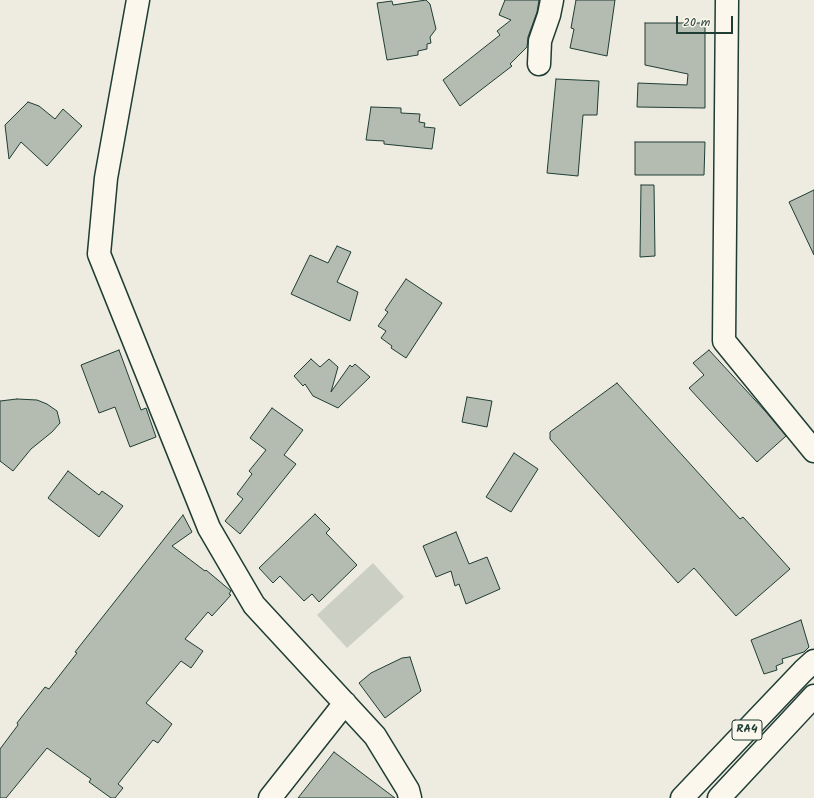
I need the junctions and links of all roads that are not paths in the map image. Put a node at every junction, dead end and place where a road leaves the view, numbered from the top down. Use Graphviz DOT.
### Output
graph roads {
  1 [pos="138,0"];
  2 [pos="552,0"];
  3 [pos="727,0"];
  4 [pos="539,64"];
  5 [pos="814,451"];
  6 [pos="813,662"];
  7 [pos="812,697"];
  8 [pos="345,703"];
  9 [pos="270,798"];
  10 [pos="410,798"];
  11 [pos="682,798"];
  12 [pos="719,798"];
  1 -- 8 [label="main road"];
  2 -- 4 [label="main road"];
  3 -- 5 [label="main road"];
  6 -- 11 [label="main road, RA4"];
  7 -- 12 [label="main road, RA4"];
  8 -- 9 [label="main road"];
  8 -- 10 [label="main road"];
}
